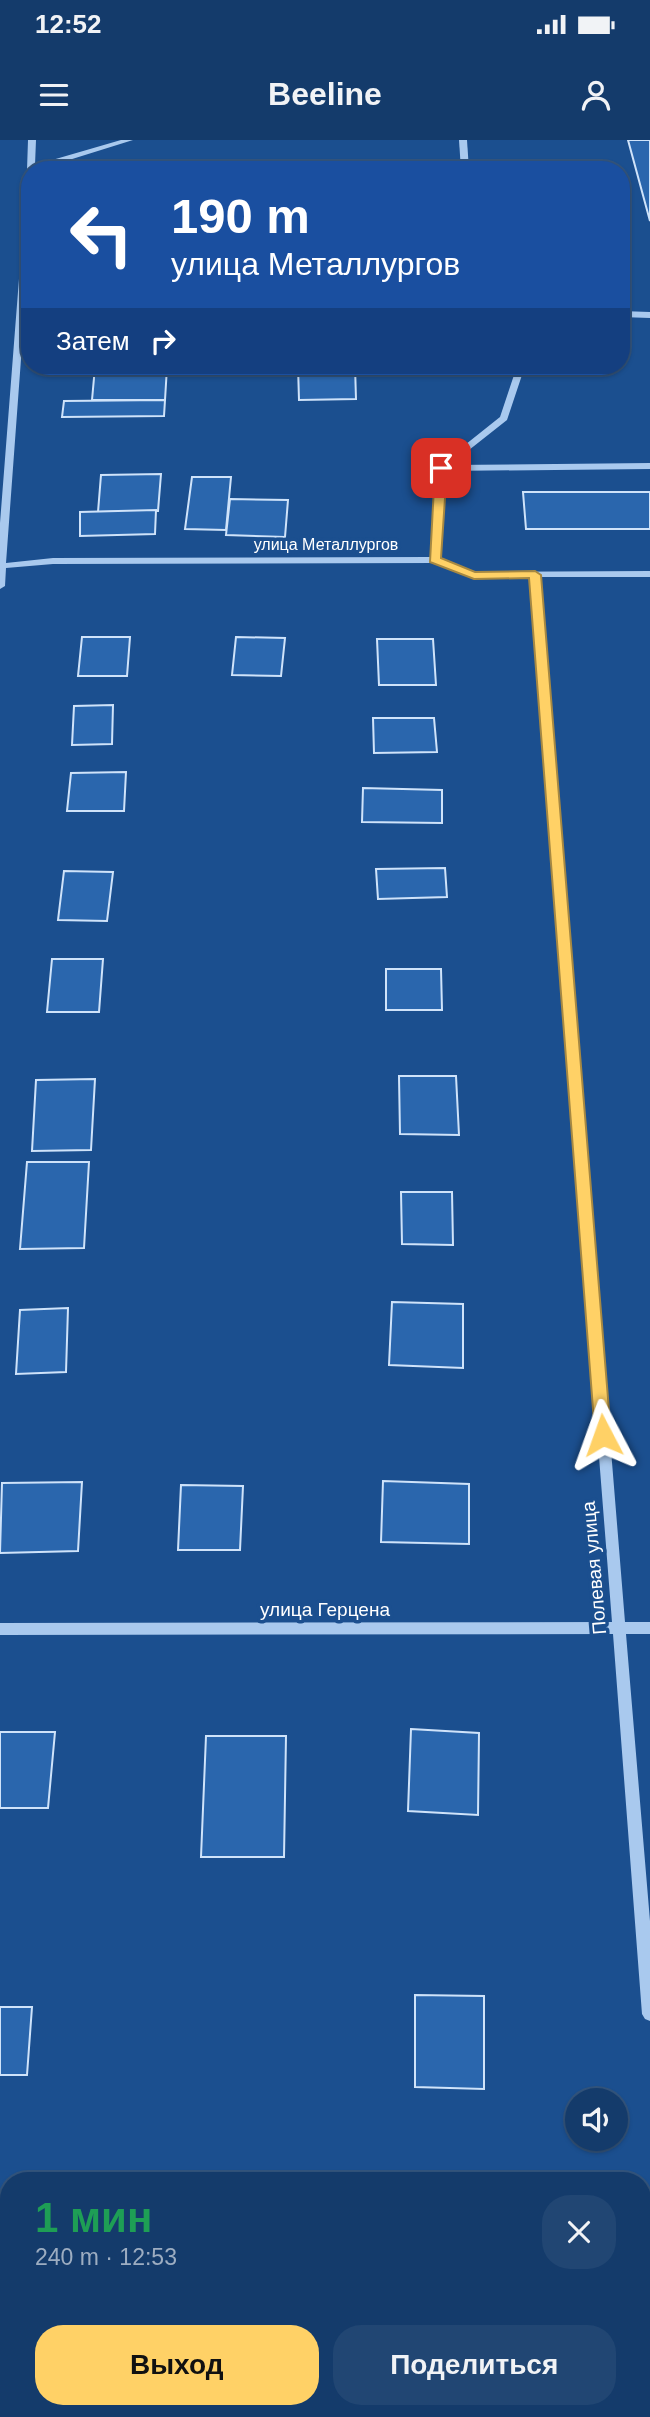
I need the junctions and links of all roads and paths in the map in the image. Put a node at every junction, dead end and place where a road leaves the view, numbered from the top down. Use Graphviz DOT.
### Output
graph roads {
  1 [pos="32,140"];
  2 [pos="129,140"];
  3 [pos="463,140"];
  4 [pos="31,161"];
  5 [pos="60,161"];
  6 [pos="464,161"];
  7 [pos="21,298"];
  8 [pos="630,314"];
  9 [pos="650,314"];
  10 [pos="518,375"];
  11 [pos="650,466"];
  12 [pos="441,468"];
  13 [pos="435,560"];
  14 [pos="1,566"];
  15 [pos="535,575"];
  16 [pos="650,575"];
  17 [pos="0,586"];
  18 [pos="650,1628"];
  19 [pos="0,1629"];
  20 [pos="618,1629"];
  21 [pos="650,2014"];
  1 -- 4 [label="street"];
  2 -- 5 [label="street"];
  3 -- 6 [label="street"];
  7 -- 14 [label="street"];
  8 -- 9 [label="street"];
  10 -- 12 [label="street"];
  11 -- 12 [label="street"];
  12 -- 13 [label="street"];
  13 -- 14 [label="street, улица Металлургов"];
  13 -- 15 [label="street, улица Металлургов"];
  14 -- 17 [label="street"];
  15 -- 16 [label="street, улица Металлургов"];
  15 -- 20 [label="street, Полевая улица"];
  18 -- 20 [label="street, улица Герцена"];
  19 -- 20 [label="street, улица Герцена"];
  20 -- 21 [label="street, Полевая улица"];
}
